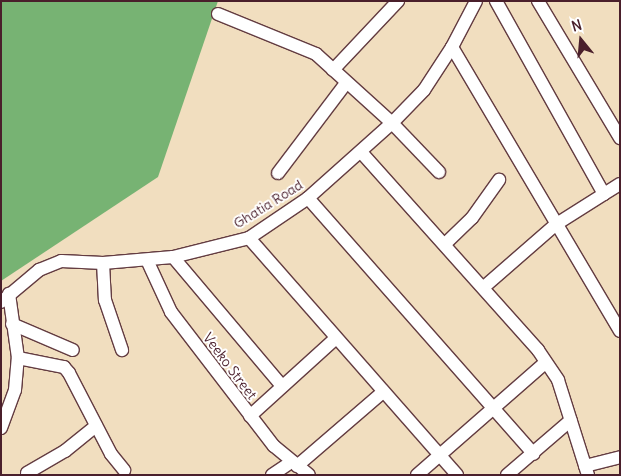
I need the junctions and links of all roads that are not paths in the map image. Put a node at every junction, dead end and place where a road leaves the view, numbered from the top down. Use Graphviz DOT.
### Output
graph roads {
  1 [pos="398,1"];
  2 [pos="476,1"];
  3 [pos="496,1"];
  4 [pos="538,1"];
  5 [pos="218,14"];
  6 [pos="452,47"];
  7 [pos="333,70"];
  8 [pos="346,83"];
  9 [pos="392,123"];
  10 [pos="620,138"];
  11 [pos="362,152"];
  12 [pos="439,172"];
  13 [pos="278,173"];
  14 [pos="499,180"];
  15 [pos="620,184"];
  16 [pos="604,194"];
  17 [pos="308,198"];
  18 [pos="555,225"];
  19 [pos="249,238"];
  20 [pos="445,244"];
  21 [pos="173,258"];
  22 [pos="147,260"];
  23 [pos="103,262"];
  24 [pos="484,287"];
  25 [pos="5,298"];
  26 [pos="12,324"];
  27 [pos="620,331"];
  28 [pos="335,339"];
  29 [pos="73,350"];
  30 [pos="122,350"];
  31 [pos="18,358"];
  32 [pos="546,362"];
  33 [pos="282,386"];
  34 [pos="383,392"];
  35 [pos="494,409"];
  36 [pos="250,416"];
  37 [pos="571,420"];
  38 [pos="96,426"];
  39 [pos="1,428"];
  40 [pos="534,454"];
  41 [pos="439,455"];
  42 [pos="620,457"];
  43 [pos="294,464"];
  44 [pos="124,470"];
  45 [pos="586,470"];
  46 [pos="27,473"];
  47 [pos="272,475"];
  48 [pos="309,475"];
  49 [pos="417,475"];
  50 [pos="457,475"];
  51 [pos="507,475"];
  1 -- 7 [label="street"];
  2 -- 6 [label="street, Ghatia Road"];
  3 -- 16 [label="street"];
  4 -- 10 [label="street"];
  5 -- 7 [label="street"];
  6 -- 9 [label="street, Ghatia Road"];
  6 -- 18 [label="street"];
  7 -- 8 [label="street"];
  8 -- 9 [label="street"];
  8 -- 13 [label="street"];
  9 -- 11 [label="street, Ghatia Road"];
  9 -- 12 [label="street"];
  11 -- 17 [label="street, Ghatia Road"];
  11 -- 20 [label="street"];
  14 -- 20 [label="street"];
  15 -- 16 [label="street"];
  16 -- 18 [label="street"];
  17 -- 19 [label="street, Ghatia Road"];
  17 -- 35 [label="street"];
  18 -- 24 [label="street"];
  18 -- 27 [label="street"];
  19 -- 21 [label="street, Ghatia Road"];
  19 -- 28 [label="street"];
  20 -- 24 [label="street"];
  21 -- 22 [label="street, Ghatia Road"];
  21 -- 33 [label="street"];
  22 -- 23 [label="street, Ghatia Road"];
  22 -- 36 [label="street, Veeko Street"];
  23 -- 25 [label="street, Ghatia Road"];
  23 -- 30 [label="street"];
  24 -- 32 [label="street"];
  25 -- 26 [label="street"];
  26 -- 29 [label="street"];
  26 -- 31 [label="street"];
  28 -- 33 [label="street"];
  28 -- 34 [label="street"];
  31 -- 38 [label="street"];
  31 -- 39 [label="street"];
  32 -- 35 [label="street"];
  32 -- 37 [label="street"];
  33 -- 36 [label="street"];
  34 -- 41 [label="street"];
  34 -- 43 [label="street"];
  35 -- 40 [label="street"];
  35 -- 41 [label="street"];
  36 -- 43 [label="street, Veeko Street"];
  37 -- 40 [label="street"];
  37 -- 45 [label="street"];
  38 -- 44 [label="street"];
  38 -- 46 [label="street"];
  40 -- 51 [label="street"];
  41 -- 49 [label="street"];
  41 -- 50 [label="street"];
  42 -- 45 [label="street"];
  43 -- 47 [label="street"];
  43 -- 48 [label="street, Veeko Street"];
}
